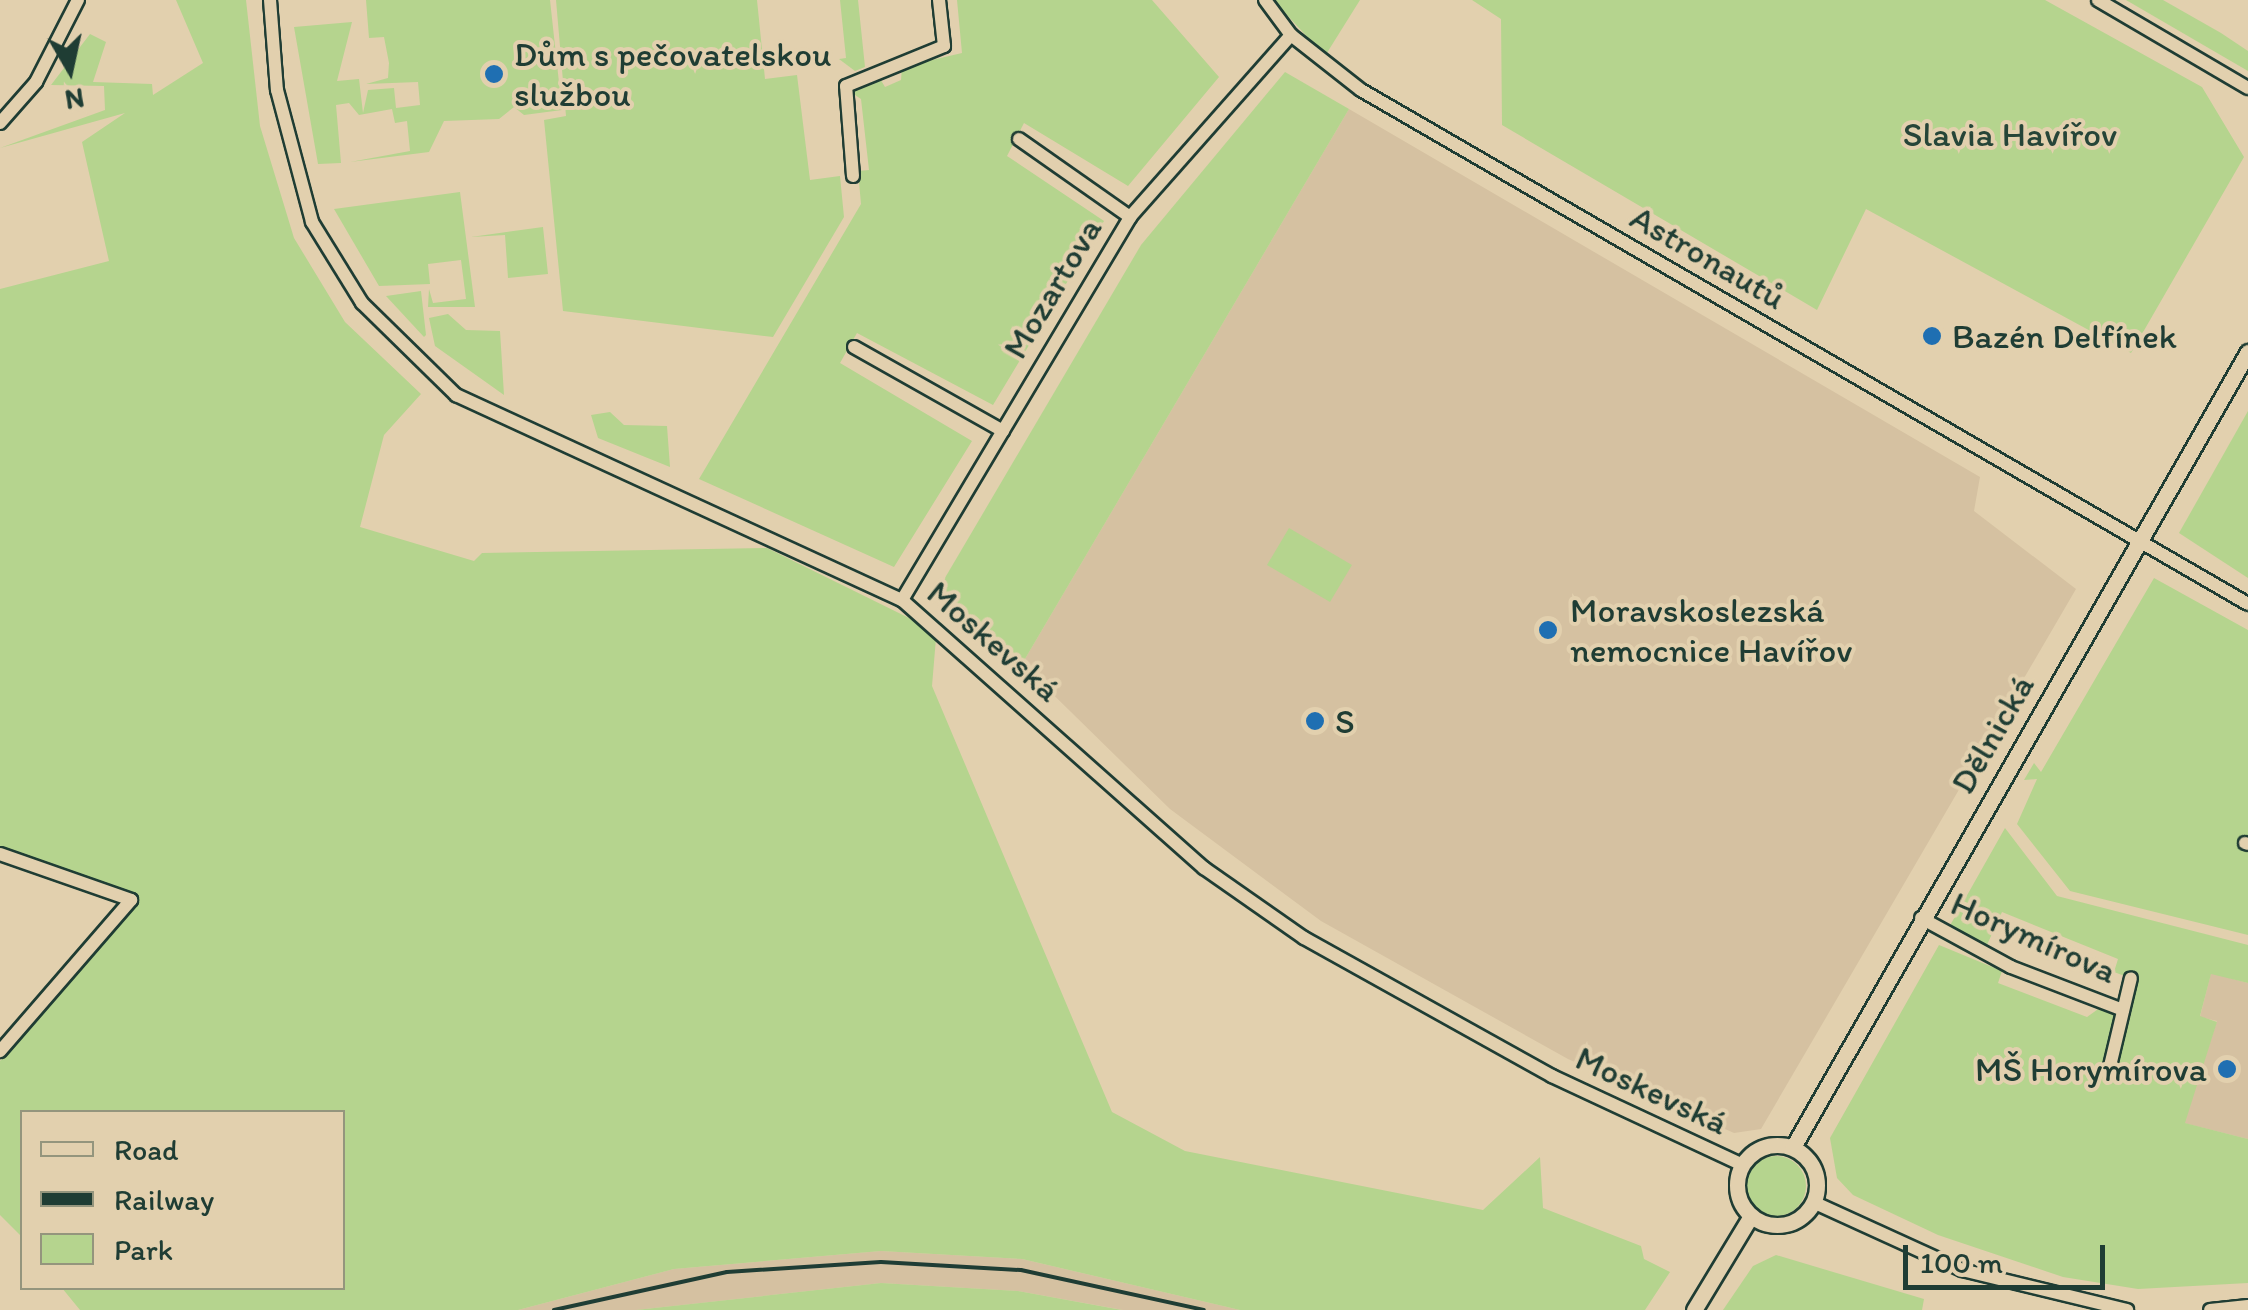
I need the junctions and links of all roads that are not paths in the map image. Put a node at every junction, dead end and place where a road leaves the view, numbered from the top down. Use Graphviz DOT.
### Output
graph roads {
  1 [pos="78,0"];
  2 [pos="270,0"];
  3 [pos="938,0"];
  4 [pos="1264,0"];
  5 [pos="2100,0"];
  6 [pos="1291,35"];
  7 [pos="2248,88"];
  8 [pos="0,123"];
  9 [pos="1019,139"];
  10 [pos="853,176"];
  11 [pos="1130,217"];
  12 [pos="854,347"];
  13 [pos="2248,352"];
  14 [pos="1003,431"];
  15 [pos="2140,542"];
  16 [pos="902,600"];
  17 [pos="2248,604"];
  18 [pos="0,854"];
  19 [pos="1921,918"];
  20 [pos="2130,978"];
  21 [pos="2123,1010"];
  22 [pos="0,1051"];
  23 [pos="2110,1066"];
  24 [pos="1792,1148"];
  25 [pos="1741,1164"];
  26 [pos="1813,1202"];
  27 [pos="1751,1216"];
  28 [pos="2248,1306"];
  29 [pos="1694,1310"];
  30 [pos="2128,1310"];
  31 [pos="2210,1310"];
  1 -- 8 [label="street"];
  2 -- 16 [label="street, Moskevská"];
  3 -- 10 [label="street"];
  4 -- 6 [label="street, Astronautů"];
  5 -- 7 [label="street"];
  6 -- 11 [label="street, Mozartova"];
  6 -- 15 [label="street, Astronautů"];
  9 -- 11 [label="street"];
  11 -- 14 [label="street, Mozartova"];
  12 -- 14 [label="street"];
  13 -- 15 [label="street, Dělnická"];
  14 -- 16 [label="street, Mozartova"];
  15 -- 17 [label="street, Astronautů"];
  15 -- 19 [label="street, Dělnická"];
  16 -- 25 [label="street, Moskevská"];
  18 -- 22 [label="street"];
  19 -- 21 [label="street, Horymírova"];
  19 -- 24 [label="street, Dělnická"];
  20 -- 21 [label="street"];
  21 -- 23 [label="street"];
  24 -- 25 [label="street"];
  24 -- 26 [label="street"];
  25 -- 27 [label="street"];
  26 -- 27 [label="street"];
  26 -- 30 [label="street"];
  27 -- 29 [label="street"];
  28 -- 31 [label="street"];
}
